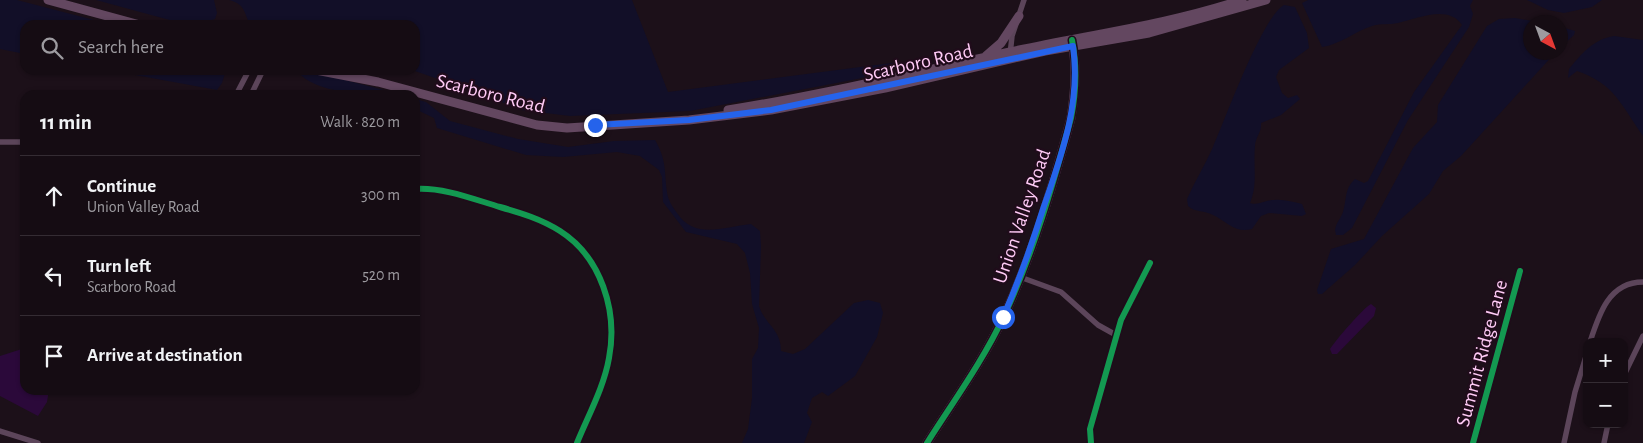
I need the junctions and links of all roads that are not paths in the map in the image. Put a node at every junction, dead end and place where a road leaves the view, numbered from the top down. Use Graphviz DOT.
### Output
graph roads {
  1 [pos="48,0"];
  2 [pos="1024,0"];
  3 [pos="1242,0"];
  4 [pos="1266,0"];
  5 [pos="1019,16"];
  6 [pos="122,20"];
  7 [pos="1073,43"];
  8 [pos="1010,56"];
  9 [pos="984,58"];
  10 [pos="246,75"];
  11 [pos="261,75"];
  12 [pos="342,75"];
  13 [pos="239,90"];
  14 [pos="253,90"];
  15 [pos="408,90"];
  16 [pos="420,93"];
  17 [pos="661,121"];
  18 [pos="0,142"];
  19 [pos="20,142"];
  20 [pos="420,190"];
  21 [pos="1150,263"];
  22 [pos="1520,271"];
  23 [pos="1020,277"];
  24 [pos="1643,282"];
  25 [pos="1116,335"];
  26 [pos="1643,336"];
  27 [pos="1591,338"];
  28 [pos="1583,365"];
  29 [pos="1628,367"];
  30 [pos="1607,428"];
  31 [pos="0,431"];
  32 [pos="38,443"];
  33 [pos="577,443"];
  34 [pos="927,443"];
  35 [pos="1091,443"];
  36 [pos="1473,443"];
  37 [pos="1564,443"];
  38 [pos="1604,443"];
  1 -- 6 [label="main road"];
  2 -- 5 [label="street"];
  3 -- 7 [label="main road, Scarboro Road"];
  4 -- 7 [label="main road, Scarboro Road"];
  5 -- 8 [label="street"];
  5 -- 9 [label="main road"];
  7 -- 8 [label="main road, Scarboro Road"];
  7 -- 23 [label="main road, Union Valley Road"];
  8 -- 9 [label="main road, Scarboro Road"];
  8 -- 17 [label="main road, Scarboro Road"];
  9 -- 17 [label="main road, Scarboro Road"];
  10 -- 13 [label="street"];
  11 -- 14 [label="street"];
  12 -- 15 [label="main road, Scarboro Road"];
  16 -- 17 [label="main road, Scarboro Road"];
  18 -- 19 [label="street"];
  20 -- 33 [label="street"];
  21 -- 25 [label="street"];
  22 -- 36 [label="street, Summit Ridge Lane"];
  23 -- 25 [label="street"];
  23 -- 34 [label="main road, Union Valley Road"];
  24 -- 27 [label="street"];
  25 -- 35 [label="street"];
  26 -- 29 [label="street"];
  28 -- 37 [label="street"];
  30 -- 38 [label="street"];
  31 -- 32 [label="street"];
}
